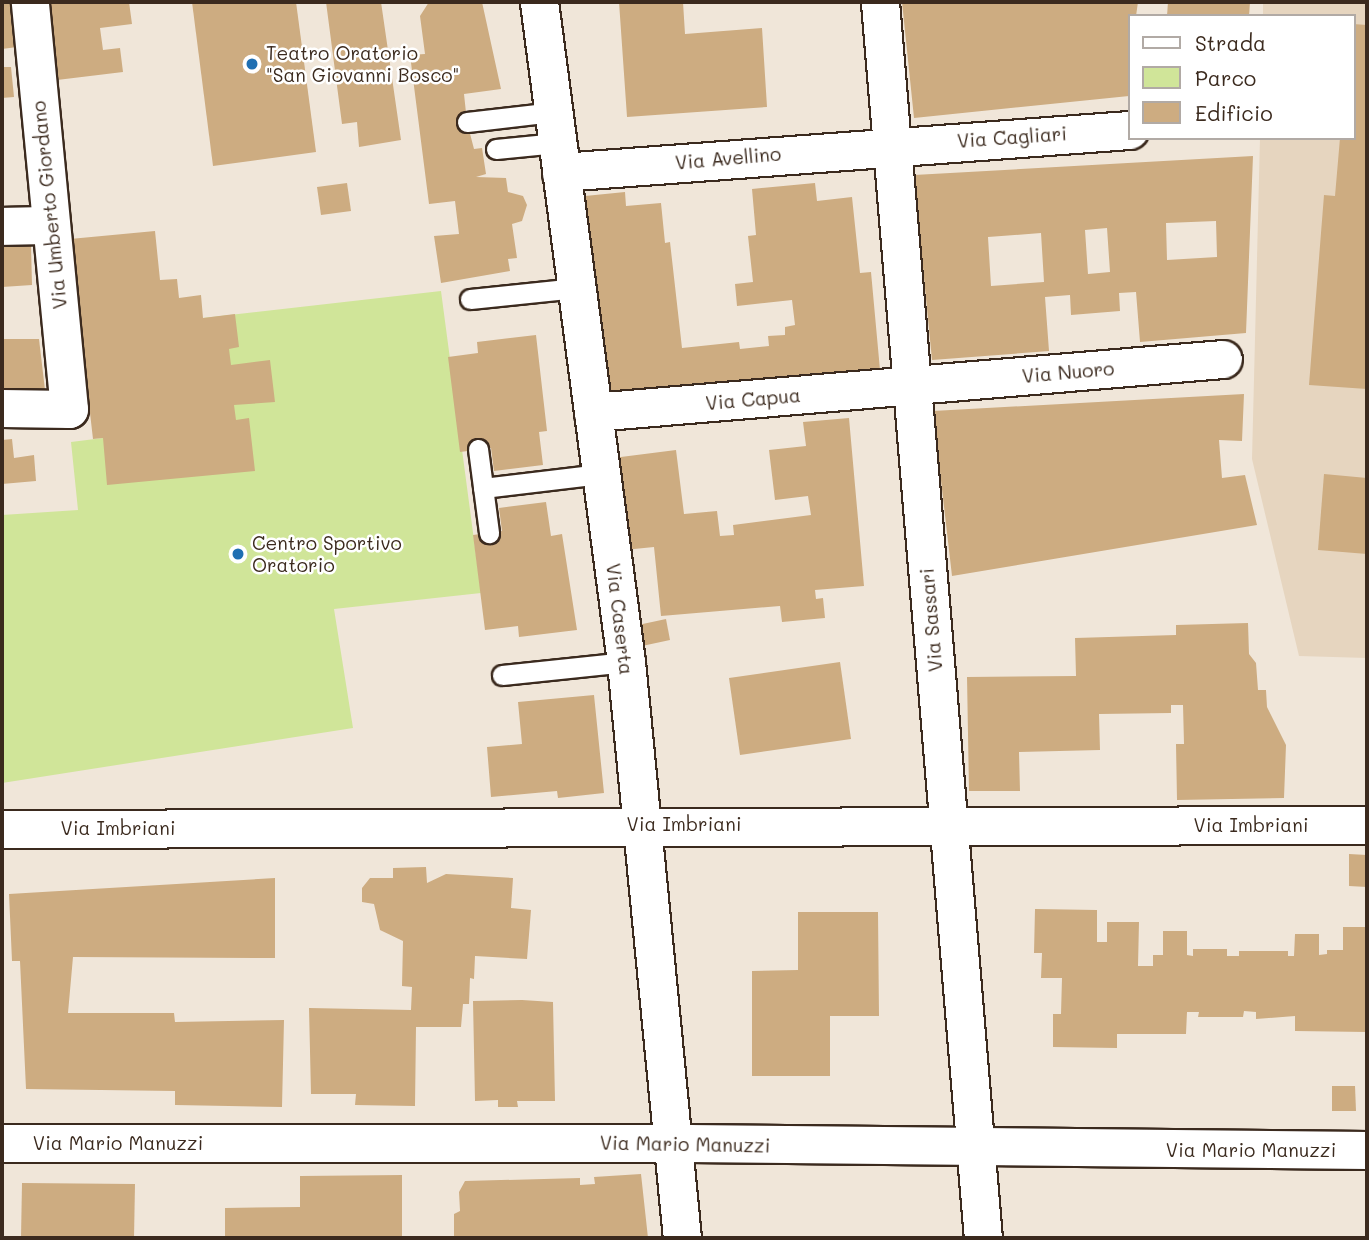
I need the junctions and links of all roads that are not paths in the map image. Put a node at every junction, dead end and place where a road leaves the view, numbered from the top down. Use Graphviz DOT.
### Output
graph roads {
  1 [pos="30,2"];
  2 [pos="539,2"];
  3 [pos="880,2"];
  4 [pos="467,122"];
  5 [pos="1128,130"];
  6 [pos="557,142"];
  7 [pos="895,145"];
  8 [pos="496,149"];
  9 [pos="51,225"];
  10 [pos="2,226"];
  11 [pos="576,288"];
  12 [pos="470,299"];
  13 [pos="1223,359"];
  14 [pos="912,385"];
  15 [pos="2,408"];
  16 [pos="593,412"];
  17 [pos="478,449"];
  18 [pos="600,474"];
  19 [pos="483,488"];
  20 [pos="489,533"];
  21 [pos="626,662"];
  22 [pos="502,675"];
  23 [pos="640,824"];
  24 [pos="947,824"];
  25 [pos="1367,825"];
  26 [pos="2,829"];
  27 [pos="2,1143"];
  28 [pos="674,1143"];
  29 [pos="976,1149"];
  30 [pos="1367,1150"];
  31 [pos="682,1238"];
  32 [pos="984,1238"];
  1 -- 9 [label="street, Via Umberto Giordano"];
  2 -- 6 [label="street, Via Caserta"];
  3 -- 7 [label="street, Via Sassari"];
  4 -- 6 [label="lane"];
  5 -- 7 [label="street, Via Cagliari"];
  6 -- 7 [label="street, Via Avellino"];
  6 -- 8 [label="lane"];
  6 -- 11 [label="street, Via Caserta"];
  7 -- 14 [label="street, Via Sassari"];
  9 -- 10 [label="street"];
  9 -- 15 [label="street, Via Umberto Giordano"];
  11 -- 12 [label="lane"];
  11 -- 16 [label="street, Via Caserta"];
  13 -- 14 [label="street, Via Nuoro"];
  14 -- 16 [label="street, Via Capua"];
  14 -- 24 [label="street, Via Sassari"];
  16 -- 18 [label="street, Via Caserta"];
  17 -- 19 [label="lane"];
  18 -- 19 [label="lane"];
  18 -- 21 [label="street, Via Caserta"];
  19 -- 20 [label="lane"];
  21 -- 22 [label="lane"];
  21 -- 23 [label="street, Via Caserta"];
  23 -- 24 [label="street, Via Imbriani"];
  23 -- 26 [label="street, Via Imbriani"];
  23 -- 28 [label="street, Via Caserta"];
  24 -- 25 [label="street, Via Imbriani"];
  24 -- 29 [label="street, Via Sassari"];
  27 -- 28 [label="street, Via Mario Manuzzi"];
  28 -- 29 [label="street, Via Mario Manuzzi"];
  28 -- 31 [label="street, Via Caserta"];
  29 -- 30 [label="street, Via Mario Manuzzi"];
  29 -- 32 [label="street, Via Sassari"];
}
